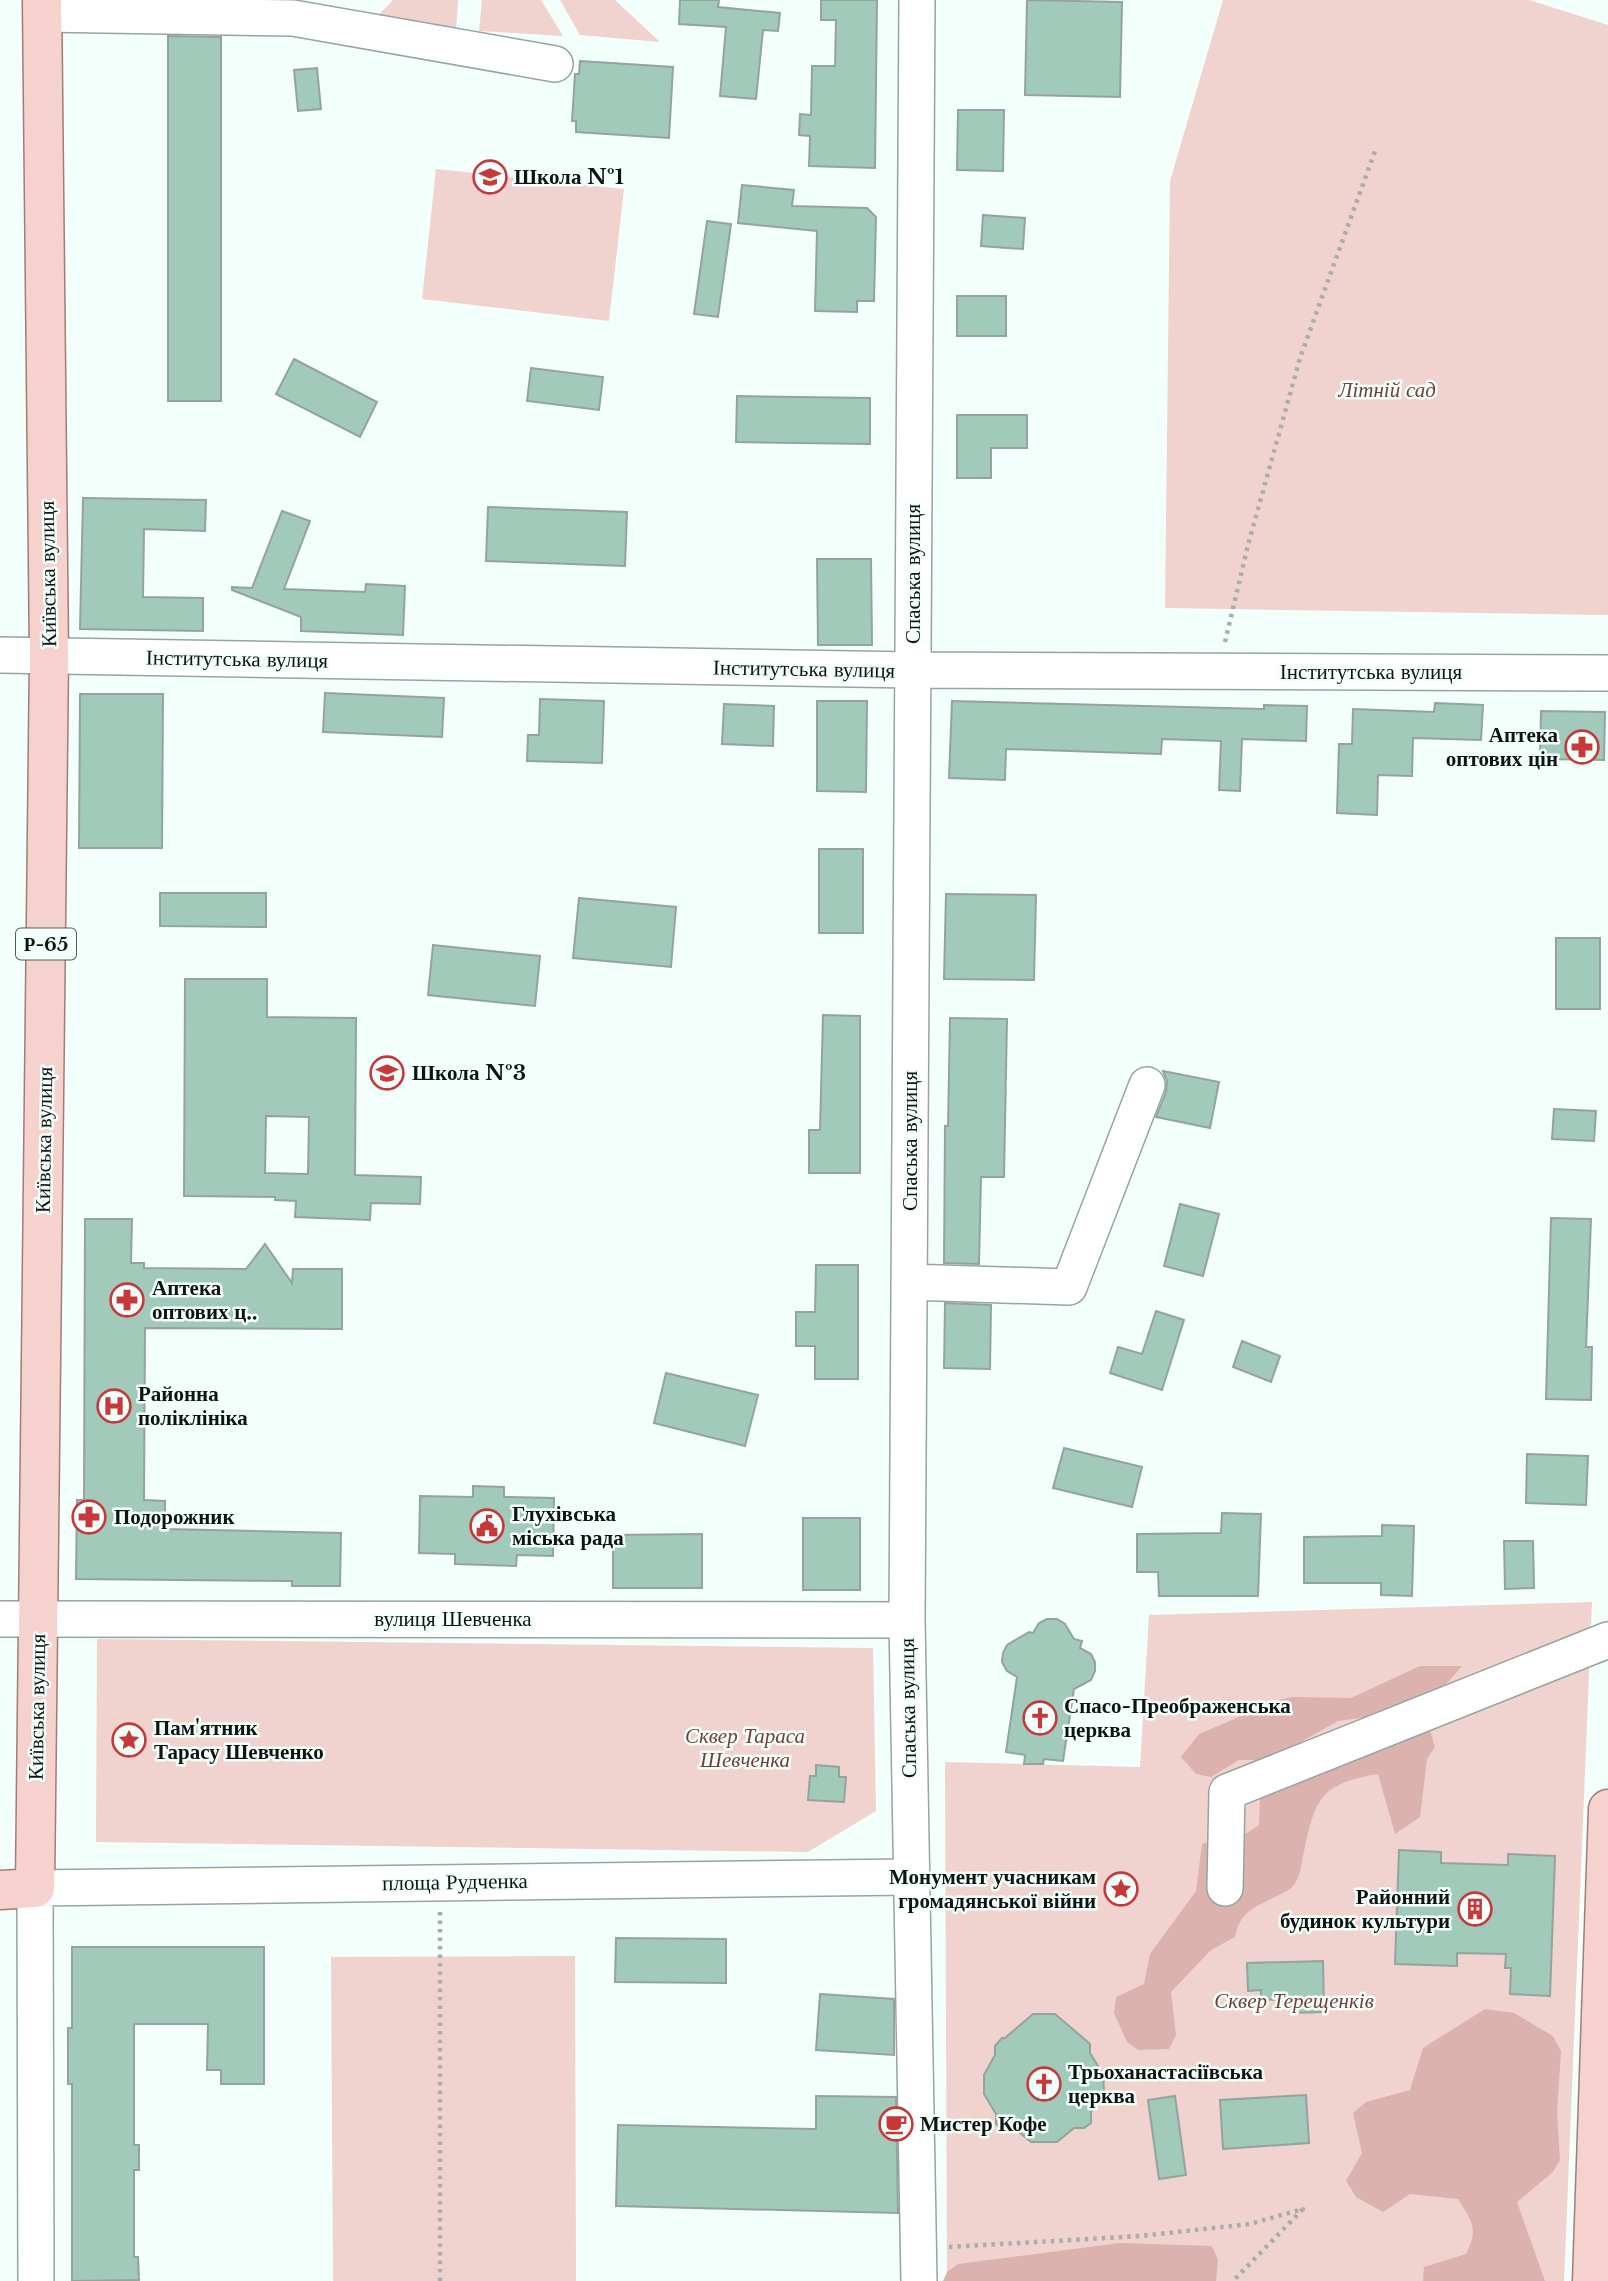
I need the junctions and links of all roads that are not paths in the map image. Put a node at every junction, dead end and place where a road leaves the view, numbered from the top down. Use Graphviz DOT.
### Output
graph roads {
  1 [pos="917,0"];
  2 [pos="43,7"];
  3 [pos="555,64"];
  4 [pos="0,655"];
  5 [pos="49,656"];
  6 [pos="912,670"];
  7 [pos="1608,673"];
  8 [pos="1147,1085"];
  9 [pos="909,1282"];
  10 [pos="0,1619"];
  11 [pos="38,1619"];
  12 [pos="907,1619"];
  13 [pos="1608,1640"];
  14 [pos="1608,1809"];
  15 [pos="910,1877"];
  16 [pos="1224,1888"];
  17 [pos="18,1889"];
  18 [pos="918,2265"];
  19 [pos="36,2281"];
  20 [pos="1592,2281"];
  1 -- 6 [label="street, Спаська вулиця"];
  2 -- 3 [label="street"];
  2 -- 5 [label="main road, Київська вулиця / Р-65"];
  4 -- 5 [label="street, Інститутська вулиця"];
  5 -- 6 [label="street, Інститутська вулиця"];
  5 -- 11 [label="main road, Київська вулиця / Р-65"];
  6 -- 7 [label="street, Інститутська вулиця"];
  6 -- 9 [label="street, Спаська вулиця"];
  8 -- 9 [label="street"];
  9 -- 12 [label="street, Спаська вулиця"];
  10 -- 11 [label="street, вулиця Шевченка"];
  11 -- 12 [label="street, вулиця Шевченка"];
  11 -- 17 [label="main road, Київська вулиця / Р-65"];
  12 -- 15 [label="street, Спаська вулиця"];
  13 -- 16 [label="street"];
  14 -- 20 [label="main road"];
  15 -- 17 [label="street, площа Рудченка"];
  15 -- 18 [label="street, Спаська вулиця"];
  17 -- 19 [label="street, Київська вулиця"];
}
